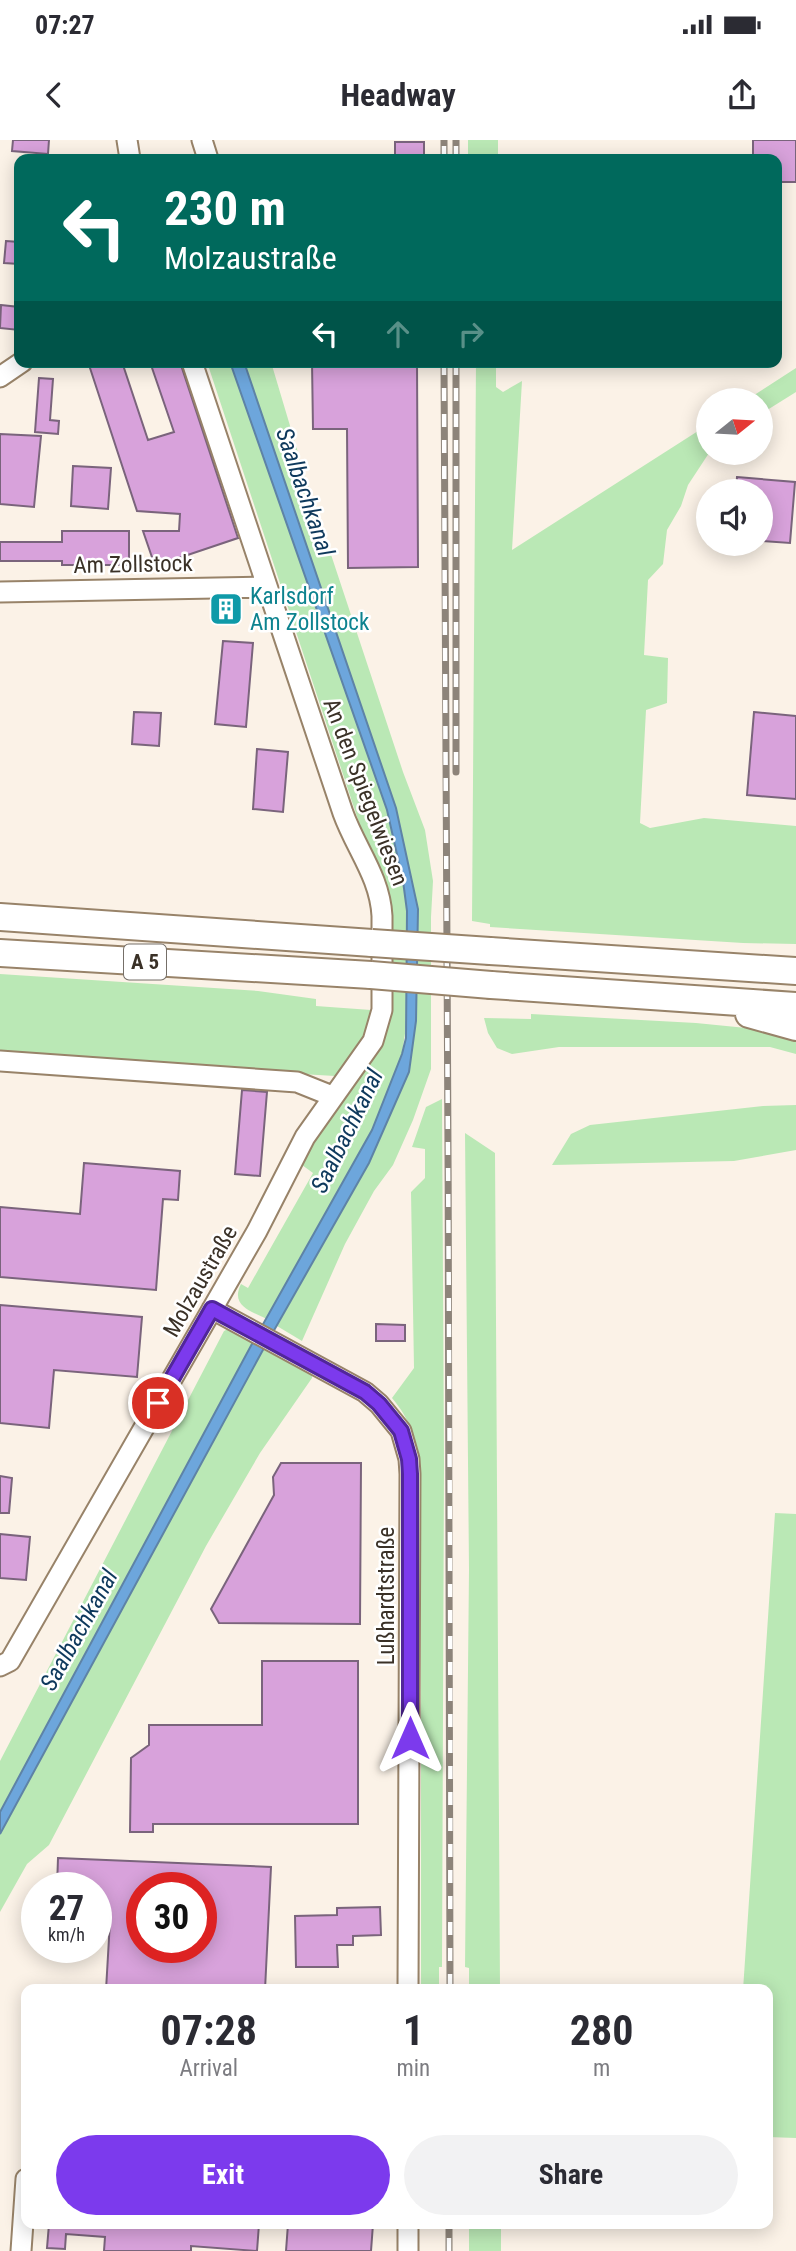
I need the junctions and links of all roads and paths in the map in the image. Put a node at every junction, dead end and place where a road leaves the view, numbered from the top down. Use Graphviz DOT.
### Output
graph roads {
  1 [pos="194,368"];
  2 [pos="266,587"];
  3 [pos="0,592"];
  4 [pos="0,916"];
  5 [pos="0,953"];
  6 [pos="796,953"];
  7 [pos="375,961"];
  8 [pos="696,965"];
  9 [pos="796,971"];
  10 [pos="697,999"];
  11 [pos="796,1006"];
  12 [pos="796,1027"];
  13 [pos="0,1061"];
  14 [pos="332,1096"];
  15 [pos="212,1309"];
  16 [pos="0,1666"];
  17 [pos="408,1984"];
  18 [pos="23,2229"];
  19 [pos="408,2229"];
  20 [pos="21,2251"];
  21 [pos="408,2251"];
  1 -- 2 [label="street, An den Spiegelwiesen"];
  2 -- 3 [label="street, Am Zollstock"];
  2 -- 7 [label="street, An den Spiegelwiesen"];
  4 -- 7 [label="highway, A 5"];
  5 -- 7 [label="highway, A 5"];
  6 -- 8 [label="highway, A 5"];
  7 -- 8 [label="highway, A 5, bridge"];
  7 -- 10 [label="highway, A 5, bridge"];
  7 -- 14 [label="street, Molzaustraße"];
  8 -- 9 [label="highway, A 5"];
  10 -- 11 [label="highway, A 5"];
  10 -- 12 [label="highway"];
  13 -- 14 [label="street"];
  14 -- 15 [label="street, Molzaustraße"];
  15 -- 16 [label="street, Molzaustraße"];
  15 -- 17 [label="street, Lußhardtstraße"];
  18 -- 20 [label="street"];
  19 -- 21 [label="street"];
}
